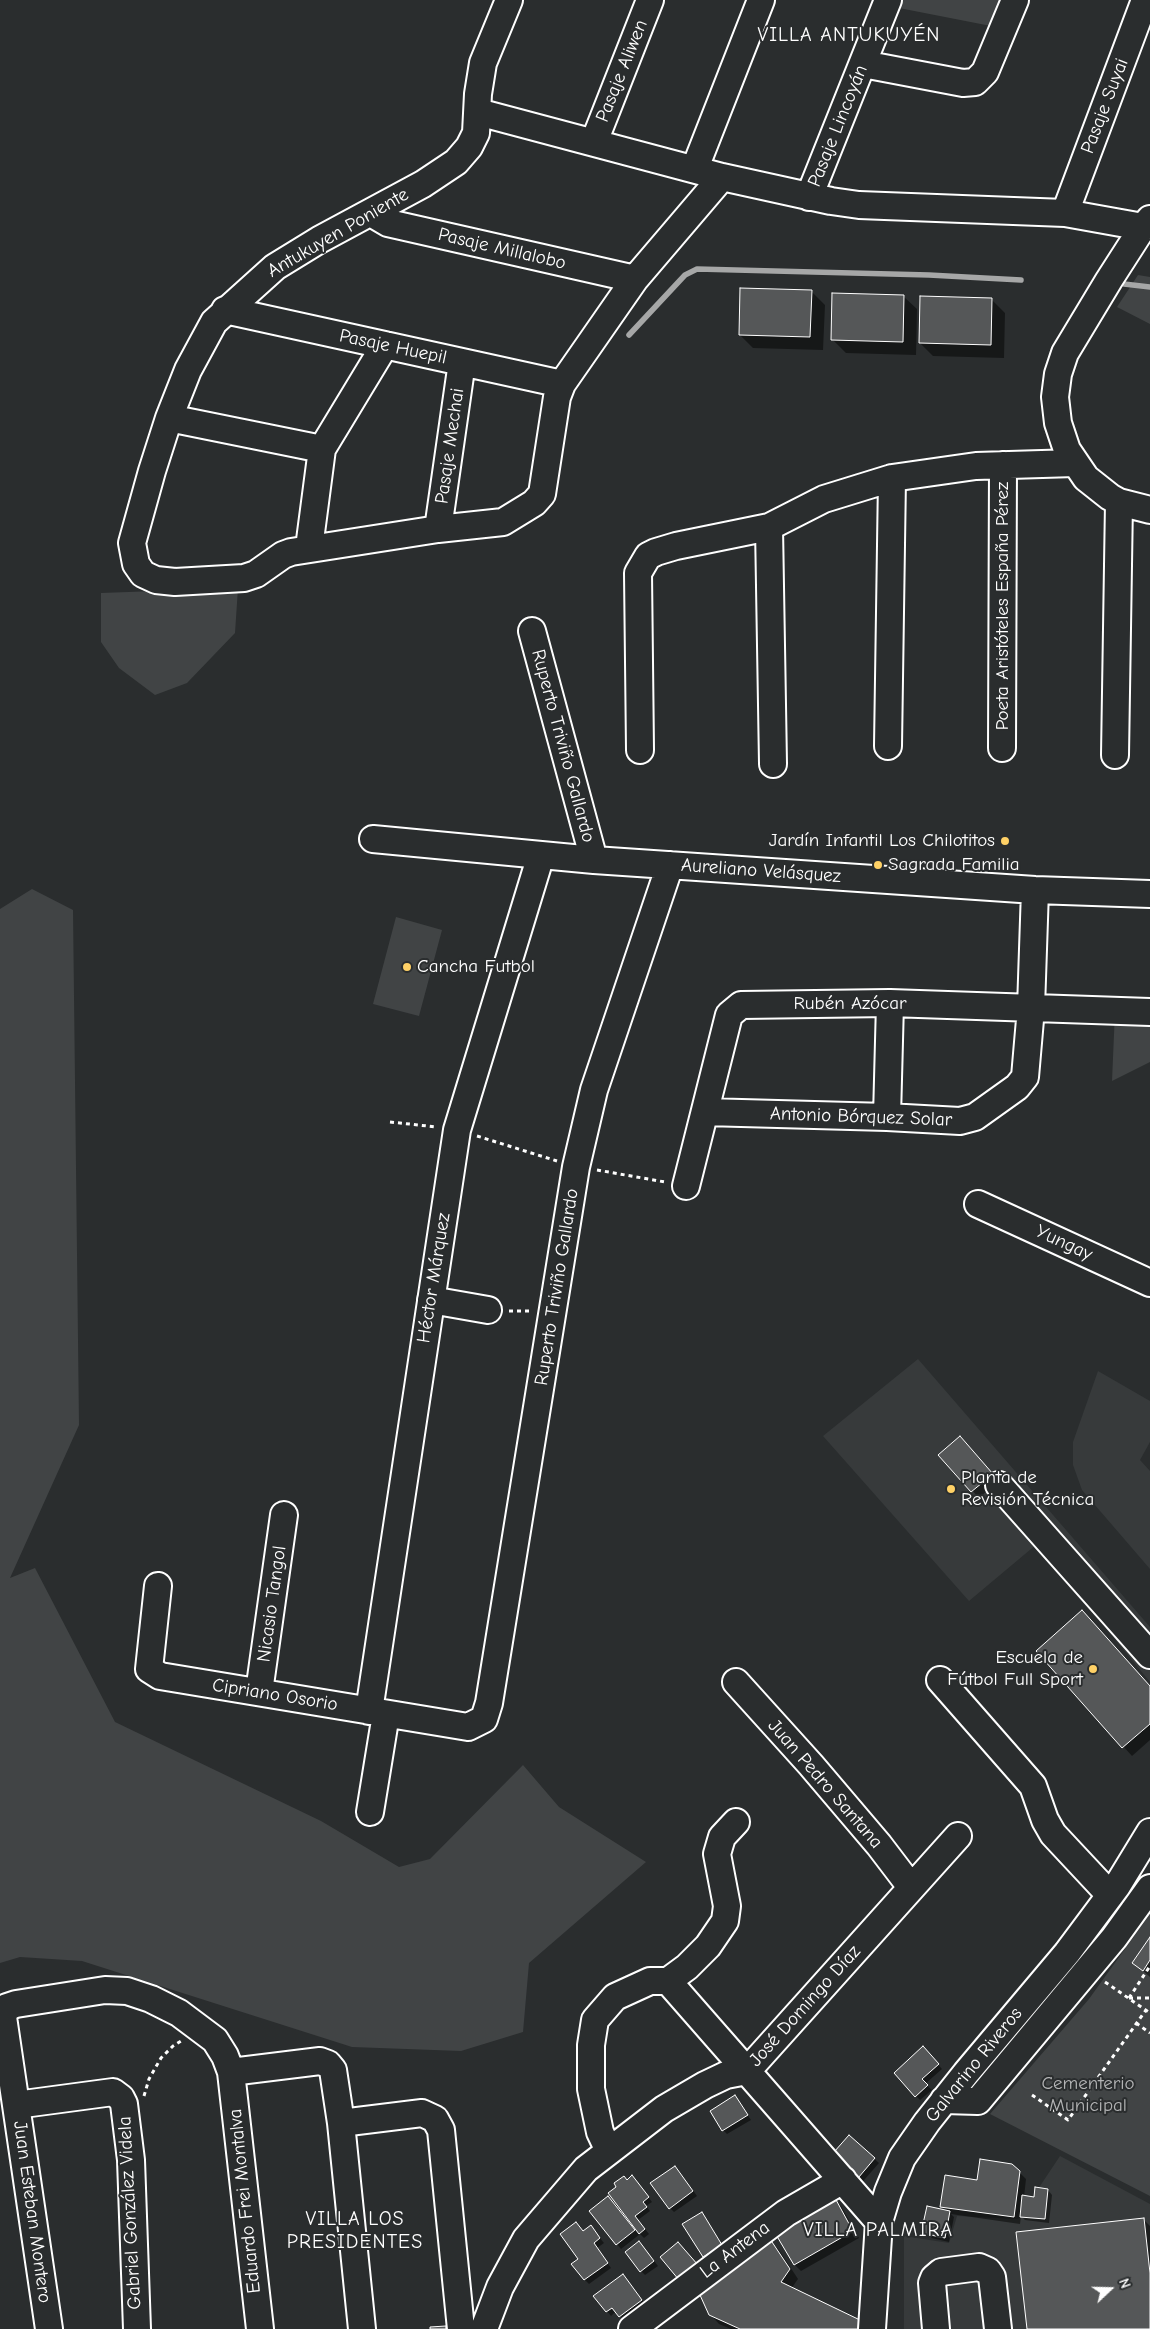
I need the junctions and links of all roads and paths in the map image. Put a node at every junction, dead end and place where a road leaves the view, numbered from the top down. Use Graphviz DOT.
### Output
graph roads {
  1 [pos="509,0"];
  2 [pos="650,0"];
  3 [pos="761,0"];
  4 [pos="888,0"];
  5 [pos="1015,0"];
  6 [pos="1145,0"];
  7 [pos="863,64"];
  8 [pos="478,112"];
  9 [pos="594,142"];
  10 [pos="695,168"];
  11 [pos="722,177"];
  12 [pos="810,197"];
  13 [pos="371,213"];
  14 [pos="1065,213"];
  15 [pos="1146,223"];
  16 [pos="636,279"];
  17 [pos="225,310"];
  18 [pos="384,345"];
  19 [pos="462,362"];
  20 [pos="562,384"];
  21 [pos="169,418"];
  22 [pos="322,449"];
  23 [pos="1075,463"];
  24 [pos="1003,465"];
  25 [pos="892,478"];
  26 [pos="1119,502"];
  27 [pos="1150,510"];
  28 [pos="770,527"];
  29 [pos="438,529"];
  30 [pos="309,548"];
  31 [pos="532,631"];
  32 [pos="888,746"];
  33 [pos="1002,748"];
  34 [pos="640,750"];
  35 [pos="1115,755"];
  36 [pos="773,764"];
  37 [pos="373,839"];
  38 [pos="541,855"];
  39 [pos="594,860"];
  40 [pos="670,865"];
  41 [pos="1035,890"];
  42 [pos="1150,894"];
  43 [pos="890,1003"];
  44 [pos="1031,1008"];
  45 [pos="1150,1012"];
  46 [pos="704,1112"];
  47 [pos="888,1117"];
  48 [pos="390,1122"];
  49 [pos="457,1130"];
  50 [pos="576,1167"];
  51 [pos="686,1186"];
  52 [pos="978,1204"];
  53 [pos="1150,1283"];
  54 [pos="431,1300"];
  55 [pos="488,1310"];
  56 [pos="553,1312"];
  57 [pos="999,1485"];
  58 [pos="284,1515"];
  59 [pos="158,1586"];
  60 [pos="1150,1655"];
  61 [pos="940,1680"];
  62 [pos="736,1682"];
  63 [pos="259,1692"];
  64 [pos="377,1712"];
  65 [pos="484,1719"];
  66 [pos="370,1812"];
  67 [pos="736,1822"];
  68 [pos="1150,1832"];
  69 [pos="958,1836"];
  70 [pos="911,1888"];
  71 [pos="1150,1888"];
  72 [pos="1108,1898"];
  73 [pos="1127,1919"];
  74 [pos="1150,1966"];
  75 [pos="668,1980"];
  76 [pos="1103,1980"];
  77 [pos="1032,1995"];
  78 [pos="1129,1998"];
  79 [pos="1150,1998"];
  80 [pos="7,2007"];
  81 [pos="1146,2010"];
  82 [pos="1052,2012"];
  83 [pos="1150,2013"];
  84 [pos="1136,2023"];
  85 [pos="204,2030"];
  86 [pos="1150,2033"];
  87 [pos="747,2071"];
  88 [pos="231,2072"];
  89 [pos="1032,2095"];
  90 [pos="132,2098"];
  91 [pos="944,2100"];
  92 [pos="16,2105"];
  93 [pos="341,2123"];
  94 [pos="609,2151"];
  95 [pos="843,2180"];
  96 [pos="879,2222"];
  97 [pos="49,2329"];
  98 [pos="137,2329"];
  99 [pos="260,2329"];
  100 [pos="362,2329"];
  101 [pos="461,2329"];
  102 [pos="484,2329"];
  103 [pos="632,2329"];
  104 [pos="872,2329"];
  105 [pos="936,2329"];
  106 [pos="998,2329"];
  1 -- 8 [label="street, Antukuyen Poniente"];
  2 -- 9 [label="street, Pasaje Aliwen"];
  3 -- 10 [label="street"];
  4 -- 7 [label="street, Pasaje Lincoyán"];
  5 -- 7 [label="street"];
  6 -- 14 [label="street, Pasaje Suyai"];
  7 -- 12 [label="street, Pasaje Lincoyán"];
  8 -- 9 [label="street"];
  8 -- 13 [label="street, Antukuyen Poniente"];
  9 -- 10 [label="street"];
  10 -- 11 [label="street"];
  11 -- 12 [label="street"];
  11 -- 16 [label="street"];
  12 -- 14 [label="street"];
  13 -- 16 [label="street, Pasaje Millalobo"];
  13 -- 17 [label="street, Antukuyen Poniente"];
  14 -- 15 [label="street"];
  15 -- 23 [label="street"];
  16 -- 20 [label="street"];
  17 -- 18 [label="street, Pasaje Huepil"];
  17 -- 21 [label="street, Antukuyen Poniente"];
  18 -- 19 [label="street, Pasaje Huepil"];
  18 -- 22 [label="street"];
  19 -- 20 [label="street, Pasaje Huepil"];
  19 -- 29 [label="street, Pasaje Mechai"];
  20 -- 29 [label="street"];
  21 -- 22 [label="street"];
  21 -- 30 [label="street, Antukuyen Poniente"];
  22 -- 30 [label="street"];
  23 -- 24 [label="street"];
  23 -- 26 [label="street"];
  24 -- 25 [label="street"];
  24 -- 33 [label="street, Poeta Aristóteles España Pérez"];
  25 -- 28 [label="street"];
  25 -- 32 [label="street"];
  26 -- 27 [label="street"];
  26 -- 35 [label="street"];
  28 -- 34 [label="street"];
  28 -- 36 [label="street"];
  29 -- 30 [label="street"];
  31 -- 39 [label="street, Ruperto Triviño Gallardo"];
  37 -- 38 [label="street, Aureliano Velásquez"];
  38 -- 39 [label="street, Aureliano Velásquez"];
  38 -- 49 [label="street, Héctor Márquez"];
  39 -- 40 [label="street, Aureliano Velásquez"];
  40 -- 41 [label="street, Aureliano Velásquez"];
  40 -- 50 [label="street, Ruperto Triviño Gallardo"];
  41 -- 42 [label="street, Aureliano Velásquez"];
  41 -- 44 [label="street, Antonio Bórquez Solar"];
  43 -- 44 [label="street, Rubén Azócar"];
  43 -- 46 [label="street, Rubén Azócar"];
  43 -- 47 [label="street"];
  44 -- 45 [label="street, Rubén Azócar"];
  44 -- 47 [label="street, Antonio Bórquez Solar"];
  46 -- 47 [label="street, Antonio Bórquez Solar"];
  46 -- 51 [label="street, Rubén Azócar"];
  48 -- 49 [label="path"];
  49 -- 50 [label="path"];
  49 -- 54 [label="street, Héctor Márquez"];
  50 -- 51 [label="path"];
  50 -- 56 [label="street, Ruperto Triviño Gallardo"];
  52 -- 53 [label="street, Yungay"];
  54 -- 55 [label="street"];
  54 -- 64 [label="street, Héctor Márquez"];
  55 -- 56 [label="path"];
  56 -- 65 [label="street, Ruperto Triviño Gallardo"];
  57 -- 60 [label="street"];
  58 -- 63 [label="street, Nicasio Tangol"];
  59 -- 63 [label="street, Cipriano Osorio"];
  61 -- 72 [label="street"];
  62 -- 70 [label="street, Juan Pedro Santana"];
  63 -- 64 [label="street, Cipriano Osorio"];
  64 -- 65 [label="street, Cipriano Osorio"];
  64 -- 66 [label="street, Héctor Márquez"];
  67 -- 75 [label="street"];
  68 -- 72 [label="street, Galvarino Riveros"];
  69 -- 70 [label="street, José Domingo Díaz"];
  70 -- 87 [label="street, José Domingo Díaz"];
  71 -- 73 [label="street"];
  72 -- 73 [label="street"];
  72 -- 77 [label="street, Galvarino Riveros"];
  73 -- 82 [label="street"];
  74 -- 78 [label="path"];
  75 -- 87 [label="street"];
  75 -- 94 [label="street"];
  76 -- 78 [label="path"];
  77 -- 82 [label="street"];
  77 -- 91 [label="street, Galvarino Riveros"];
  78 -- 79 [label="path"];
  78 -- 81 [label="path"];
  80 -- 85 [label="street, Eduardo Frei Montalva"];
  80 -- 92 [label="street, Juan Esteban Montero"];
  81 -- 83 [label="path"];
  81 -- 84 [label="path"];
  82 -- 91 [label="street"];
  84 -- 86 [label="path"];
  84 -- 89 [label="path"];
  85 -- 88 [label="street, Eduardo Frei Montalva"];
  85 -- 90 [label="path"];
  87 -- 94 [label="street, José Domingo Díaz"];
  87 -- 95 [label="street"];
  88 -- 93 [label="street"];
  88 -- 99 [label="street, Eduardo Frei Montalva"];
  90 -- 92 [label="street"];
  90 -- 98 [label="street, Gabriel González Videla"];
  91 -- 96 [label="street, Galvarino Riveros"];
  92 -- 97 [label="street, Juan Esteban Montero"];
  93 -- 100 [label="street"];
  93 -- 101 [label="street"];
  94 -- 102 [label="street, José Domingo Díaz"];
  95 -- 96 [label="street"];
  95 -- 103 [label="street, La Antena"];
  96 -- 104 [label="street, Galvarino Riveros"];
  105 -- 106 [label="street"];
}
